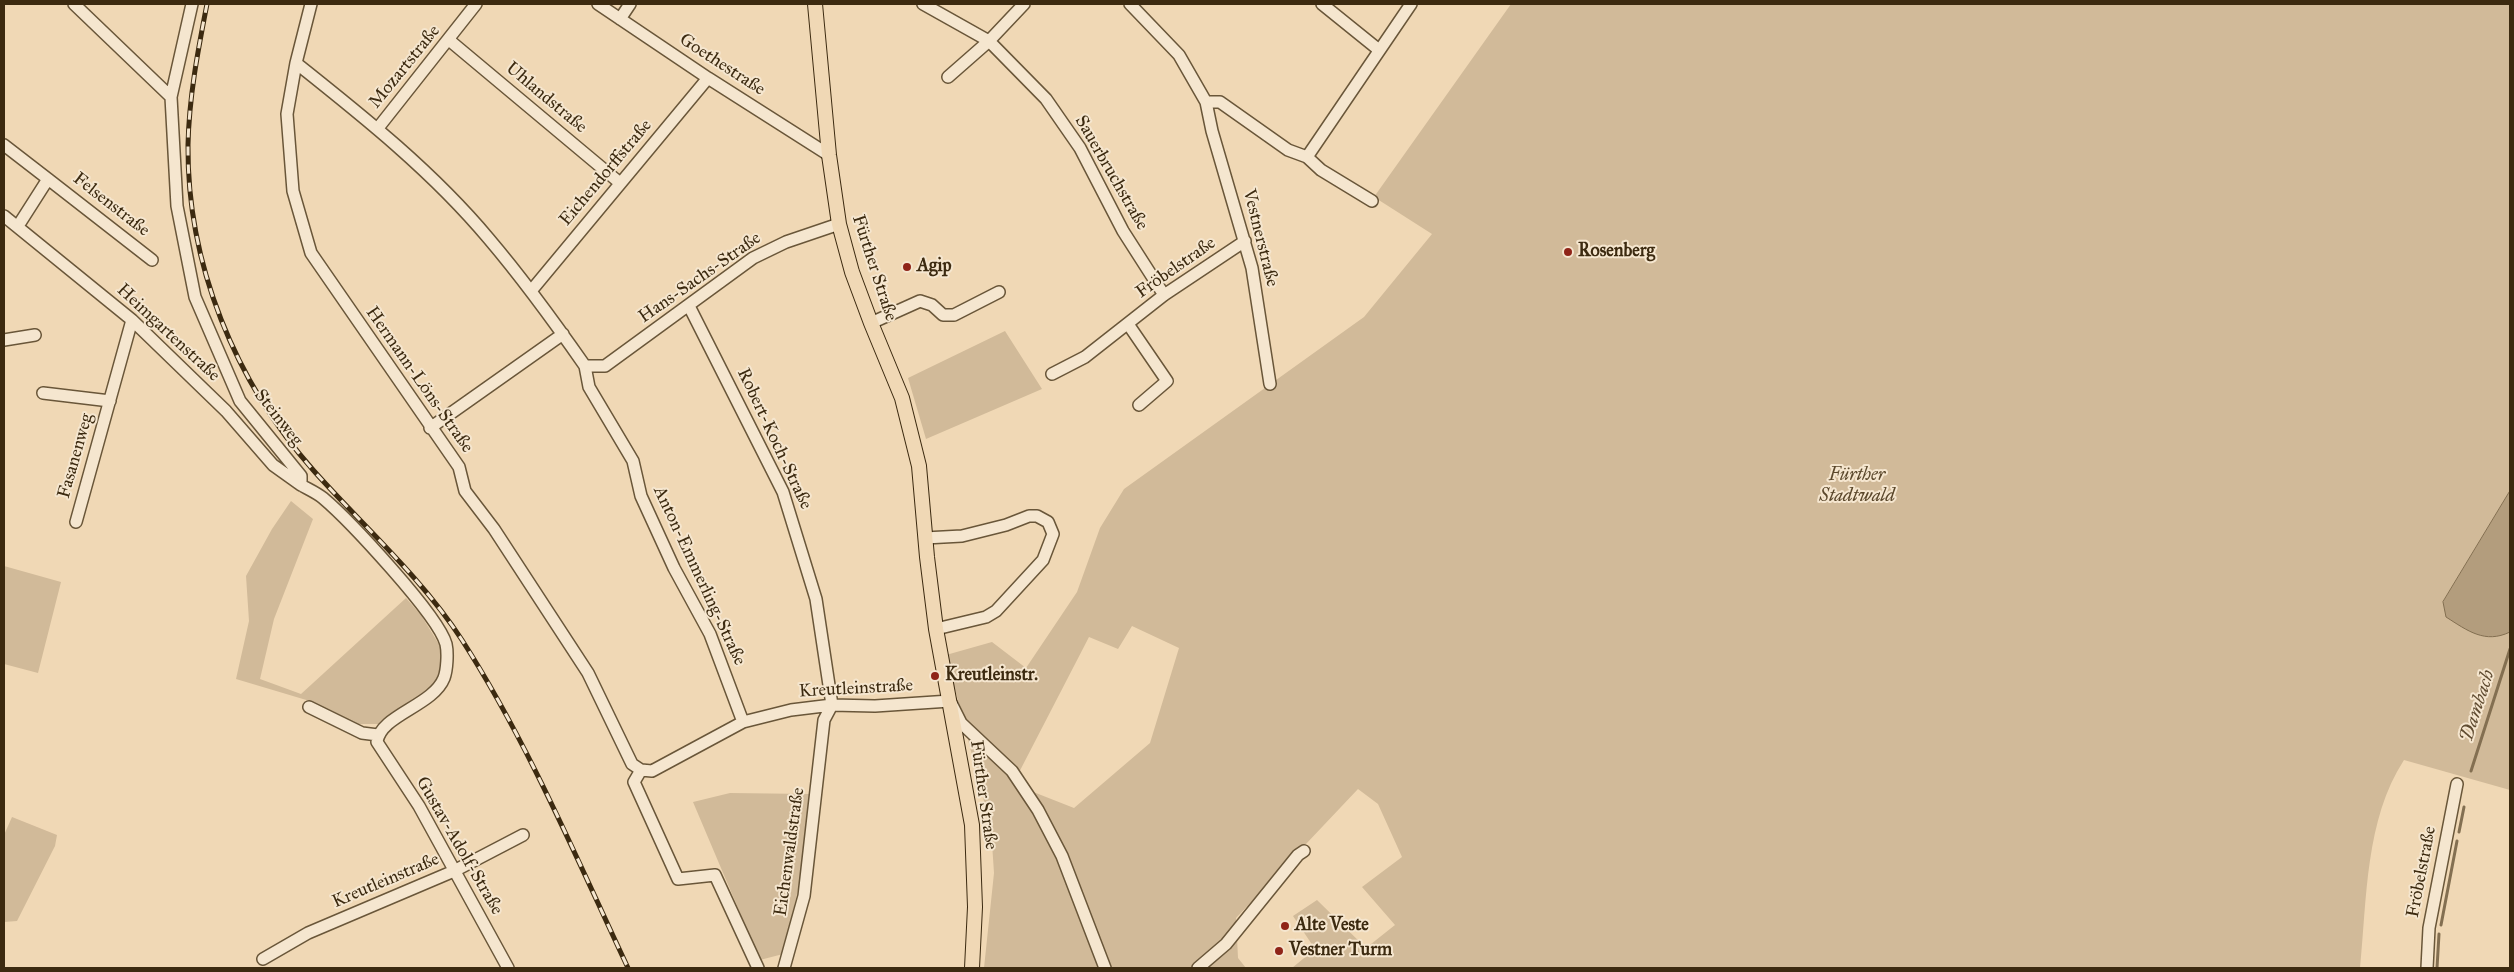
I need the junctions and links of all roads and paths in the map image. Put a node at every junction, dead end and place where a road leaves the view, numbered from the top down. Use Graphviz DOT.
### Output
graph roads {
  1 [pos="74,4"];
  2 [pos="192,4"];
  3 [pos="311,4"];
  4 [pos="476,4"];
  5 [pos="598,4"];
  6 [pos="630,4"];
  7 [pos="815,4"];
  8 [pos="924,4"];
  9 [pos="1024,4"];
  10 [pos="1130,4"];
  11 [pos="1322,4"];
  12 [pos="1411,4"];
  13 [pos="620,18"];
  14 [pos="449,40"];
  15 [pos="989,41"];
  16 [pos="1379,50"];
  17 [pos="296,63"];
  18 [pos="948,76"];
  19 [pos="708,78"];
  20 [pos="171,96"];
  21 [pos="1206,102"];
  22 [pos="378,128"];
  23 [pos="4,145"];
  24 [pos="828,155"];
  25 [pos="1307,157"];
  26 [pos="48,179"];
  27 [pos="620,183"];
  28 [pos="1372,201"];
  29 [pos="4,216"];
  30 [pos="839,224"];
  31 [pos="18,226"];
  32 [pos="1245,241"];
  33 [pos="152,260"];
  34 [pos="531,291"];
  35 [pos="998,292"];
  36 [pos="1164,295"];
  37 [pos="689,306"];
  38 [pos="132,320"];
  39 [pos="871,323"];
  40 [pos="1128,324"];
  41 [pos="563,334"];
  42 [pos="35,335"];
  43 [pos="4,340"];
  44 [pos="585,366"];
  45 [pos="1052,374"];
  46 [pos="1270,384"];
  47 [pos="43,393"];
  48 [pos="110,401"];
  49 [pos="240,401"];
  50 [pos="1139,405"];
  51 [pos="226,411"];
  52 [pos="430,428"];
  53 [pos="300,485"];
  54 [pos="76,522"];
  55 [pos="925,538"];
  56 [pos="936,628"];
  57 [pos="950,701"];
  58 [pos="832,705"];
  59 [pos="309,707"];
  60 [pos="743,722"];
  61 [pos="377,739"];
  62 [pos="819,769"];
  63 [pos="641,770"];
  64 [pos="2457,784"];
  65 [pos="522,835"];
  66 [pos="1304,851"];
  67 [pos="454,871"];
  68 [pos="263,959"];
  69 [pos="508,968"];
  70 [pos="758,968"];
  71 [pos="784,968"];
  72 [pos="972,968"];
  73 [pos="1105,968"];
  74 [pos="1198,968"];
  75 [pos="2427,968"];
  1 -- 20 [label="street"];
  2 -- 20 [label="street, Steinweg"];
  3 -- 17 [label="street, Hermann-Löns-Straße"];
  4 -- 14 [label="street, Mozartstraße"];
  5 -- 13 [label="street, Goethestraße"];
  6 -- 13 [label="street"];
  7 -- 24 [label="main road, Fürther Straße"];
  8 -- 15 [label="street, Sauerbruchstraße"];
  9 -- 15 [label="street"];
  10 -- 21 [label="street, Vestnerstraße"];
  11 -- 16 [label="street"];
  12 -- 16 [label="street"];
  13 -- 19 [label="street, Goethestraße"];
  14 -- 22 [label="street, Mozartstraße"];
  14 -- 27 [label="street, Uhlandstraße"];
  15 -- 18 [label="street"];
  15 -- 36 [label="street, Sauerbruchstraße"];
  16 -- 25 [label="street"];
  17 -- 22 [label="street, Anton-Emmerling-Straße"];
  17 -- 52 [label="street, Hermann-Löns-Straße"];
  19 -- 24 [label="street, Goethestraße"];
  19 -- 27 [label="street, Eichendorffstraße"];
  20 -- 49 [label="street, Steinweg"];
  21 -- 25 [label="street"];
  21 -- 32 [label="street, Vestnerstraße"];
  22 -- 34 [label="street, Anton-Emmerling-Straße"];
  23 -- 26 [label="street, Felsenstraße"];
  24 -- 30 [label="main road, Fürther Straße"];
  25 -- 28 [label="street"];
  26 -- 31 [label="street, Felsenstraße"];
  26 -- 33 [label="street, Felsenstraße"];
  27 -- 34 [label="street, Eichendorffstraße"];
  29 -- 31 [label="street, Heimgartenstraße"];
  30 -- 37 [label="street, Hans-Sachs-Straße"];
  30 -- 39 [label="main road, Fürther Straße"];
  31 -- 38 [label="street, Heimgartenstraße"];
  32 -- 36 [label="street, Fröbelstraße"];
  32 -- 46 [label="street, Vestnerstraße"];
  34 -- 41 [label="street, Anton-Emmerling-Straße"];
  35 -- 39 [label="street"];
  36 -- 40 [label="street, Fröbelstraße"];
  37 -- 44 [label="street, Hans-Sachs-Straße"];
  37 -- 58 [label="street, Robert-Koch-Straße"];
  38 -- 48 [label="street, Fasanenweg"];
  38 -- 51 [label="street, Heimgartenstraße"];
  39 -- 55 [label="main road, Fürther Straße"];
  40 -- 45 [label="street, Fröbelstraße"];
  40 -- 50 [label="street"];
  41 -- 44 [label="street, Anton-Emmerling-Straße"];
  41 -- 52 [label="street"];
  42 -- 43 [label="street"];
  44 -- 60 [label="street, Anton-Emmerling-Straße"];
  47 -- 48 [label="street, Fasanenweg"];
  48 -- 54 [label="street, Fasanenweg"];
  49 -- 51 [label="street"];
  49 -- 53 [label="street, Steinweg"];
  51 -- 53 [label="street, Heimgartenstraße"];
  52 -- 63 [label="street, Hermann-Löns-Straße"];
  53 -- 61 [label="street"];
  55 -- 56 [label="main road, Fürther Straße"];
  55 -- 56 [label="street"];
  56 -- 57 [label="main road, Fürther Straße"];
  57 -- 58 [label="street, Kreutleinstraße"];
  57 -- 72 [label="main road, Fürther Straße"];
  57 -- 73 [label="street"];
  58 -- 60 [label="street, Kreutleinstraße"];
  58 -- 62 [label="street, Robert-Koch-Straße"];
  59 -- 61 [label="street"];
  60 -- 63 [label="street, Kreutleinstraße"];
  61 -- 67 [label="street, Gustav-Adolf-Straße"];
  62 -- 71 [label="street, Eichenwaldstraße"];
  63 -- 70 [label="street"];
  64 -- 75 [label="street, Fröbelstraße"];
  65 -- 67 [label="street, Kreutleinstraße"];
  66 -- 74 [label="street"];
  67 -- 68 [label="street, Kreutleinstraße"];
  67 -- 69 [label="street, Gustav-Adolf-Straße"];
}
